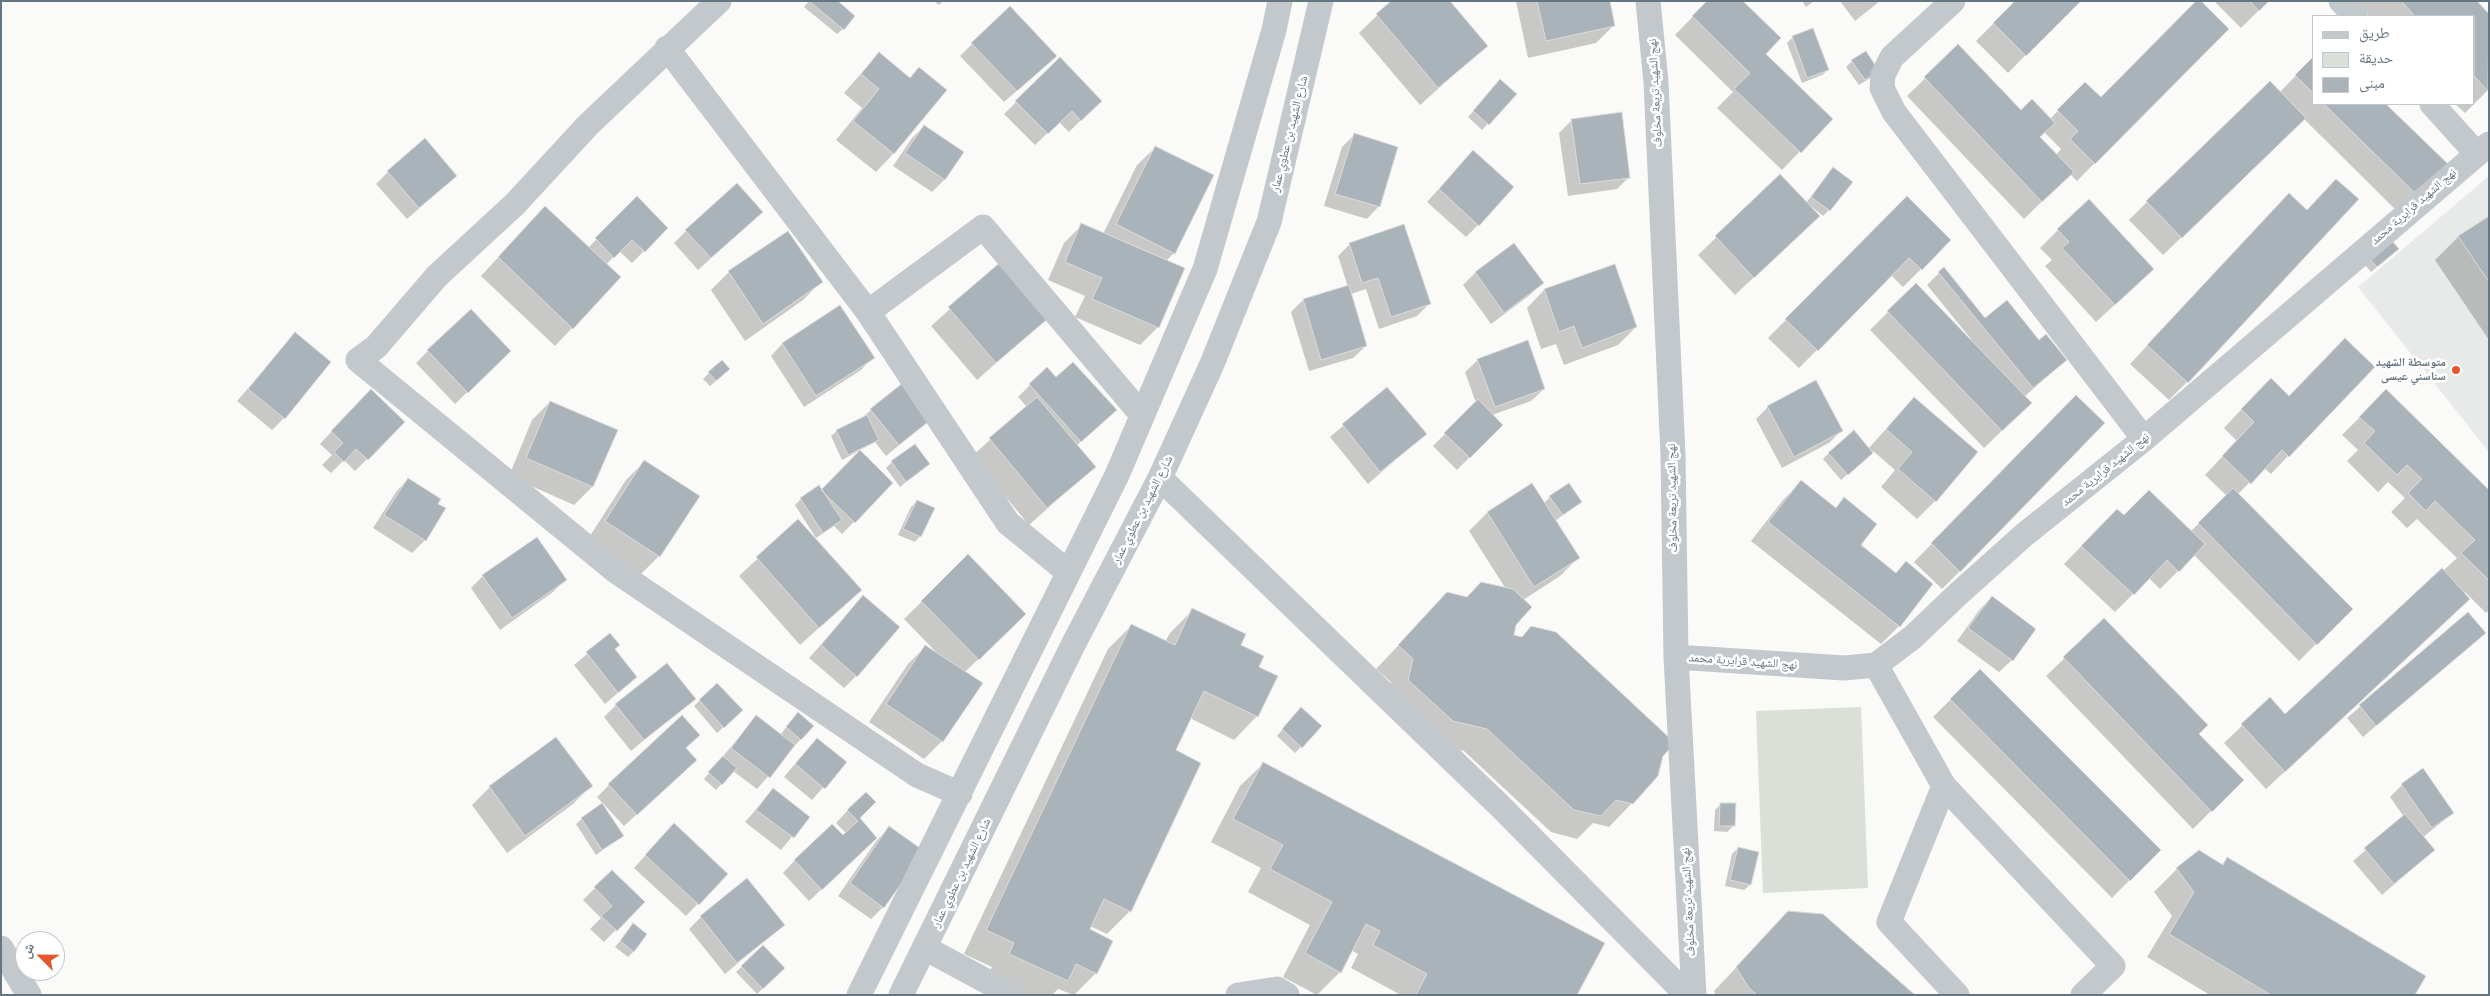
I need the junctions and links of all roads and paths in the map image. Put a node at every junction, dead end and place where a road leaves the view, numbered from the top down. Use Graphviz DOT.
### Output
graph roads {
  1 [pos="719,1"];
  2 [pos="1280,1"];
  3 [pos="1321,1"];
  4 [pos="1648,1"];
  5 [pos="1953,1"];
  6 [pos="2341,1"];
  7 [pos="2353,15"];
  8 [pos="667,48"];
  9 [pos="2433,105"];
  10 [pos="2483,149"];
  11 [pos="868,312"];
  12 [pos="1142,415"];
  13 [pos="2144,439"];
  14 [pos="1160,478"];
  15 [pos="1068,572"];
  16 [pos="1676,657"];
  17 [pos="1876,665"];
  18 [pos="1944,786"];
  19 [pos="960,794"];
  20 [pos="1,948"];
  21 [pos="925,948"];
  22 [pos="29,995"];
  23 [pos="859,995"];
  24 [pos="901,995"];
  25 [pos="1012,995"];
  26 [pos="1238,995"];
  27 [pos="1287,995"];
  28 [pos="1687,995"];
  29 [pos="1694,995"];
  30 [pos="1957,995"];
  31 [pos="2083,995"];
  1 -- 8 [label="street"];
  2 -- 12 [label="street"];
  3 -- 14 [label="street, شارع الشهيد بن عطوي عمار"];
  4 -- 16 [label="street, نهج الشهيد تريعة مخلوف"];
  5 -- 13 [label="street"];
  6 -- 7 [label="street"];
  8 -- 11 [label="street"];
  8 -- 19 [label="street"];
  9 -- 10 [label="street"];
  10 -- 13 [label="street, نهج الشهيد قرايرية محمد"];
  11 -- 12 [label="street"];
  11 -- 15 [label="street"];
  12 -- 15 [label="street"];
  13 -- 17 [label="street, نهج الشهيد قرايرية محمد"];
  14 -- 21 [label="street, شارع الشهيد بن عطوي عمار"];
  14 -- 28 [label="street"];
  15 -- 19 [label="street"];
  16 -- 17 [label="street, نهج الشهيد قرايرية محمد"];
  16 -- 29 [label="street, نهج الشهيد تريعة مخلوف"];
  17 -- 18 [label="street"];
  18 -- 30 [label="street"];
  18 -- 31 [label="street"];
  19 -- 23 [label="street"];
  20 -- 22 [label="street"];
  21 -- 24 [label="street, شارع الشهيد بن عطوي عمار"];
  21 -- 25 [label="street"];
  26 -- 27 [label="street"];
}
